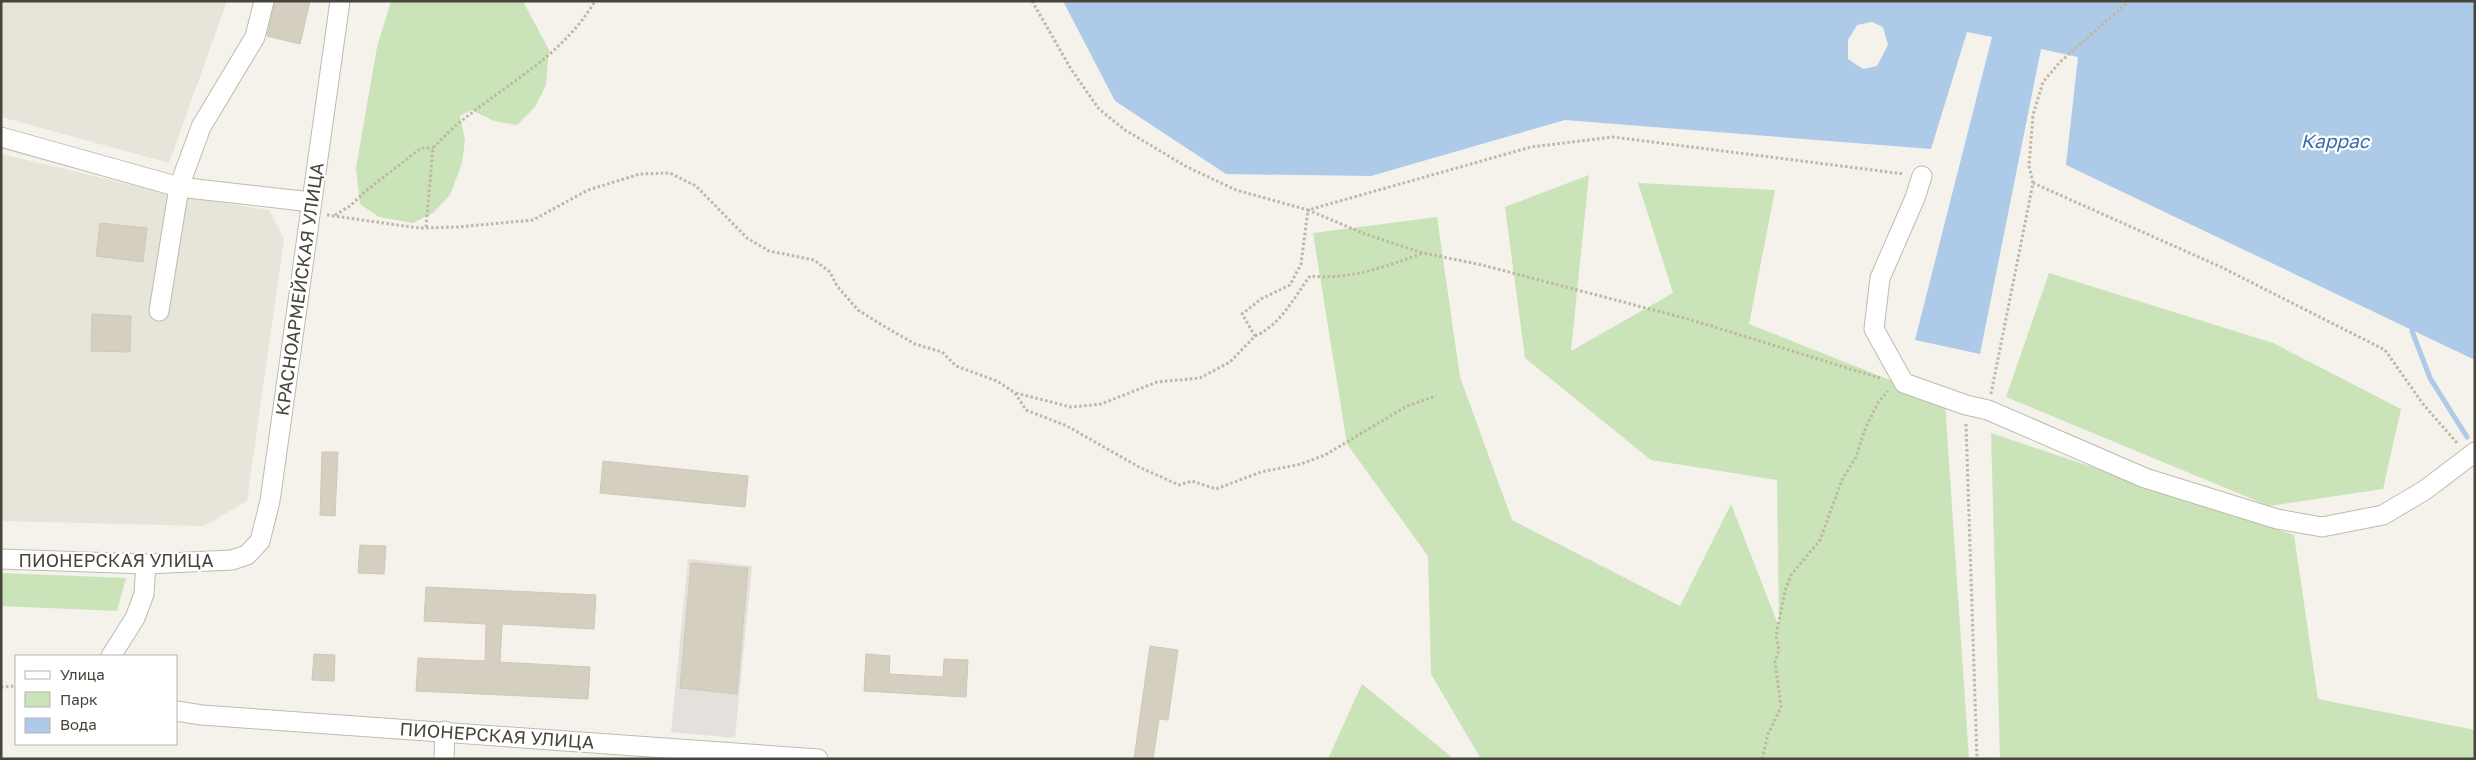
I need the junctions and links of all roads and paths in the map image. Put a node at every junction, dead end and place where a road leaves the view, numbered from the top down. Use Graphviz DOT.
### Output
graph roads {
  1 [pos="264,1"];
  2 [pos="340,1"];
  3 [pos="595,1"];
  4 [pos="1032,1"];
  5 [pos="2129,1"];
  6 [pos="1,137"];
  7 [pos="433,148"];
  8 [pos="1922,176"];
  9 [pos="2033,183"];
  10 [pos="179,187"];
  11 [pos="310,209"];
  12 [pos="1308,210"];
  13 [pos="335,215"];
  14 [pos="426,227"];
  15 [pos="1423,253"];
  16 [pos="159,310"];
  17 [pos="1255,336"];
  18 [pos="1898,382"];
  19 [pos="1015,393"];
  20 [pos="1436,396"];
  21 [pos="1966,406"];
  22 [pos="1988,410"];
  23 [pos="2472,455"];
  24 [pos="1,559"];
  25 [pos="232,560"];
  26 [pos="146,564"];
  27 [pos="112,655"];
  28 [pos="15,686"];
  29 [pos="1,687"];
  30 [pos="178,711"];
  31 [pos="445,731"];
  32 [pos="794,758"];
  33 [pos="444,759"];
  34 [pos="818,759"];
  35 [pos="1762,759"];
  36 [pos="1977,759"];
  1 -- 10 [label="street"];
  2 -- 11 [label="street, КРАСНОАРМЕЙСКАЯ УЛИЦА"];
  3 -- 7 [label="path"];
  4 -- 12 [label="path"];
  5 -- 9 [label="path"];
  6 -- 10 [label="street"];
  7 -- 13 [label="path"];
  7 -- 14 [label="path"];
  8 -- 12 [label="path"];
  8 -- 18 [label="street"];
  9 -- 22 [label="path"];
  9 -- 23 [label="path"];
  10 -- 11 [label="street"];
  10 -- 16 [label="street"];
  11 -- 13 [label="path"];
  11 -- 25 [label="street, КРАСНОАРМЕЙСКАЯ УЛИЦА"];
  12 -- 15 [label="path"];
  12 -- 17 [label="path"];
  13 -- 14 [label="path"];
  14 -- 19 [label="path"];
  15 -- 17 [label="path"];
  15 -- 18 [label="path"];
  17 -- 19 [label="path"];
  18 -- 21 [label="street"];
  18 -- 35 [label="path"];
  19 -- 20 [label="path"];
  21 -- 22 [label="street"];
  21 -- 36 [label="path"];
  22 -- 23 [label="street"];
  24 -- 26 [label="street, ПИОНЕРСКАЯ УЛИЦА"];
  25 -- 26 [label="street, ПИОНЕРСКАЯ УЛИЦА"];
  26 -- 27 [label="street"];
  28 -- 29 [label="path"];
  30 -- 31 [label="street, ПИОНЕРСКАЯ УЛИЦА"];
  31 -- 32 [label="street, ПИОНЕРСКАЯ УЛИЦА"];
  31 -- 33 [label="street"];
  32 -- 34 [label="street, ПИОНЕРСКАЯ УЛИЦА"];
}
